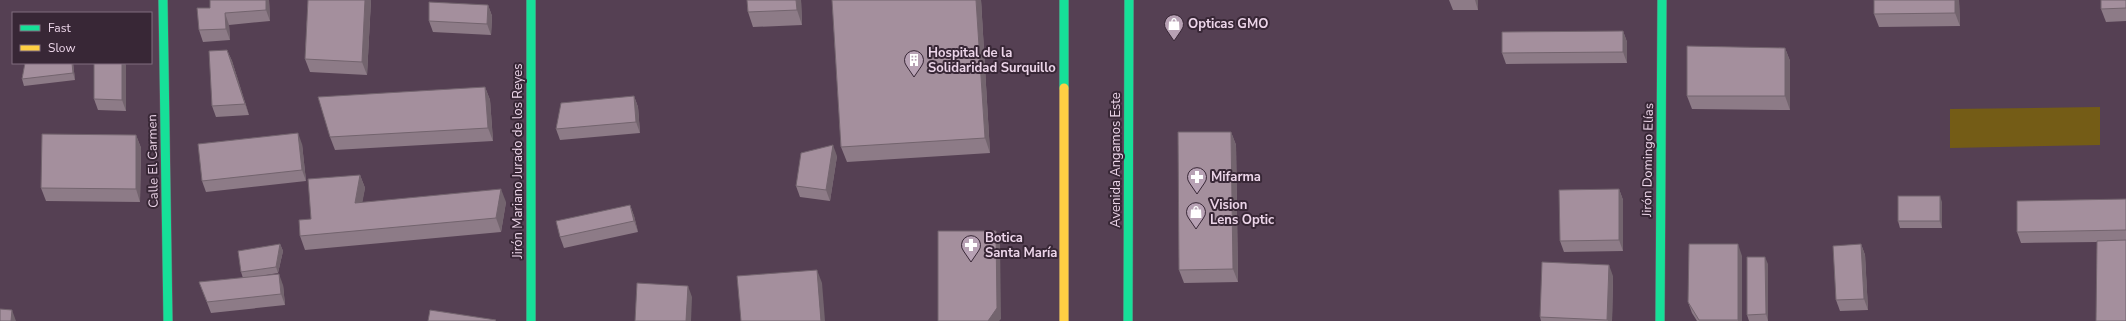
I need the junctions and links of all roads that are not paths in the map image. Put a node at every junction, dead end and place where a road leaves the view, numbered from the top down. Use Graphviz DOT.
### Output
graph roads {
  1 [pos="163,0"];
  2 [pos="531,0"];
  3 [pos="1064,0"];
  4 [pos="1129,0"];
  5 [pos="1662,0"];
  6 [pos="168,321"];
  7 [pos="531,321"];
  8 [pos="1064,321"];
  9 [pos="1128,321"];
  10 [pos="1660,321"];
  1 -- 6 [label="street, Calle El Carmen"];
  2 -- 7 [label="street, Jirón Mariano Jurado de los Reyes"];
  3 -- 8 [label="street"];
  4 -- 9 [label="street, Avenida Angamos Este"];
  5 -- 10 [label="street, Jirón Domingo Elías"];
}
